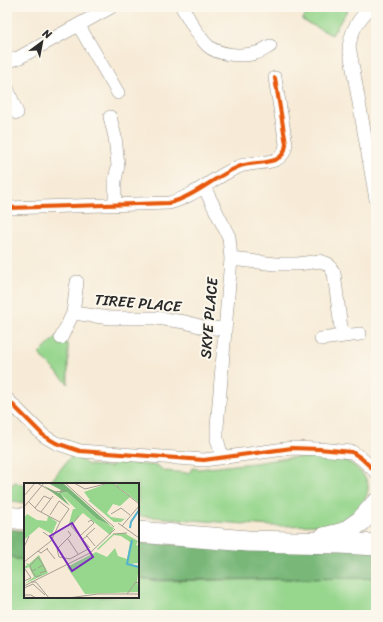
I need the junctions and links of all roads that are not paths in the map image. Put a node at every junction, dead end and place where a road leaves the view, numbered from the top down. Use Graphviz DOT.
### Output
graph roads {
  1 [pos="111,7"];
  2 [pos="182,7"];
  3 [pos="372,7"];
  4 [pos="79,26"];
  5 [pos="270,46"];
  6 [pos="7,62"];
  7 [pos="275,78"];
  8 [pos="7,88"];
  9 [pos="118,93"];
  10 [pos="17,113"];
  11 [pos="110,117"];
  12 [pos="204,187"];
  13 [pos="376,199"];
  14 [pos="115,205"];
  15 [pos="7,208"];
  16 [pos="230,259"];
  17 [pos="77,282"];
  18 [pos="73,313"];
  19 [pos="224,329"];
  20 [pos="360,334"];
  21 [pos="342,336"];
  22 [pos="61,338"];
  23 [pos="321,339"];
  24 [pos="7,399"];
  25 [pos="222,457"];
  26 [pos="376,472"];
  27 [pos="376,504"];
  28 [pos="7,517"];
  29 [pos="24,520"];
  30 [pos="139,532"];
  31 [pos="376,537"];
  32 [pos="306,542"];
  33 [pos="340,543"];
  34 [pos="376,545"];
  1 -- 4 [label="street"];
  2 -- 5 [label="street"];
  3 -- 13 [label="street"];
  4 -- 6 [label="street"];
  4 -- 9 [label="street"];
  7 -- 12 [label="street"];
  8 -- 10 [label="street"];
  11 -- 14 [label="street"];
  12 -- 14 [label="street"];
  12 -- 16 [label="street, SKYE PLACE"];
  14 -- 15 [label="street"];
  16 -- 19 [label="street, SKYE PLACE"];
  16 -- 21 [label="street"];
  17 -- 18 [label="street, TIREE PLACE"];
  18 -- 19 [label="street, TIREE PLACE"];
  18 -- 22 [label="street, TIREE PLACE"];
  19 -- 25 [label="street, SKYE PLACE"];
  20 -- 21 [label="street"];
  21 -- 23 [label="street"];
  24 -- 25 [label="street"];
  25 -- 26 [label="street"];
  27 -- 32 [label="main road"];
  28 -- 29 [label="main road"];
  30 -- 32 [label="main road"];
  31 -- 33 [label="main road"];
  32 -- 33 [label="main road"];
  33 -- 34 [label="main road"];
}
